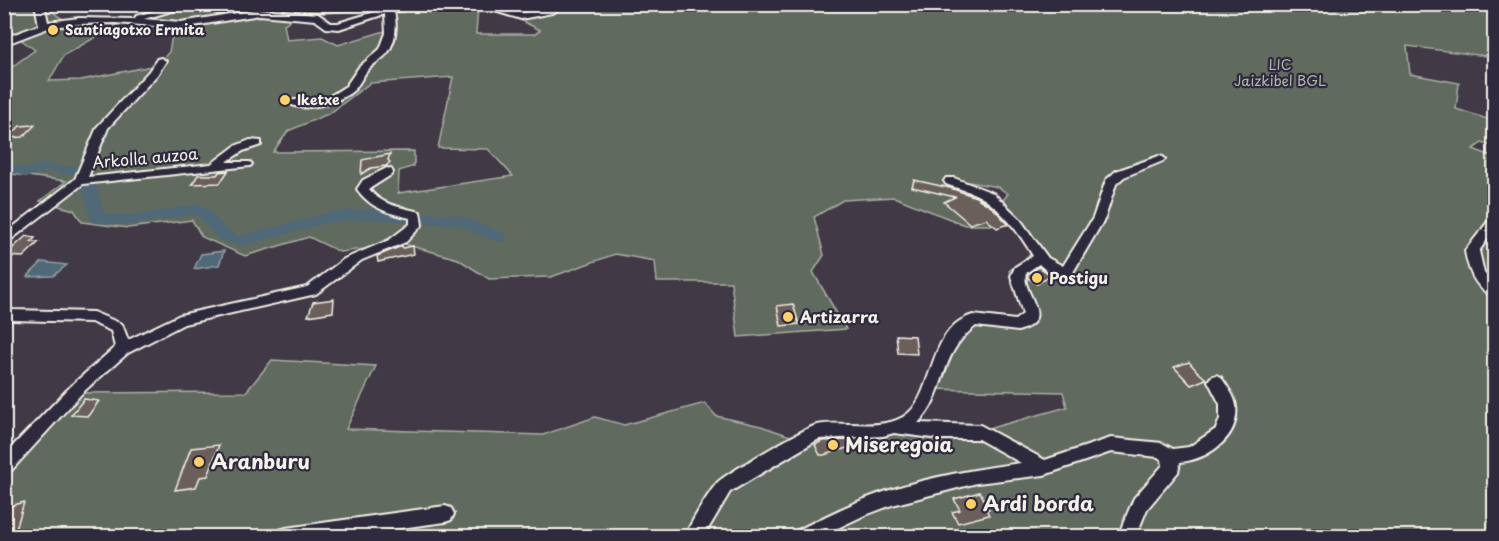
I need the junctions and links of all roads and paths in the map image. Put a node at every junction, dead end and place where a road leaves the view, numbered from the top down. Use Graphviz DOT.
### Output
graph roads {
  1 [pos="39,4"];
  2 [pos="192,4"];
  3 [pos="321,4"];
  4 [pos="564,4"];
  5 [pos="393,7"];
  6 [pos="318,17"];
  7 [pos="125,21"];
  8 [pos="44,26"];
  9 [pos="4,42"];
  10 [pos="161,61"];
  11 [pos="294,103"];
  12 [pos="257,143"];
  13 [pos="1159,159"];
  14 [pos="246,164"];
  15 [pos="214,168"];
  16 [pos="387,172"];
  17 [pos="86,180"];
  18 [pos="950,181"];
  19 [pos="1494,222"];
  20 [pos="4,242"];
  21 [pos="1041,258"];
  22 [pos="1494,291"];
  23 [pos="4,312"];
  24 [pos="123,349"];
  25 [pos="1216,381"];
  26 [pos="892,427"];
  27 [pos="1170,456"];
  28 [pos="4,467"];
  29 [pos="1044,468"];
  30 [pos="445,514"];
  31 [pos="286,537"];
  32 [pos="693,537"];
  33 [pos="804,537"];
  34 [pos="1127,537"];
  1 -- 8 [label="street"];
  2 -- 7 [label="street"];
  3 -- 6 [label="street"];
  4 -- 5 [label="street"];
  5 -- 6 [label="street"];
  5 -- 11 [label="street"];
  6 -- 7 [label="street"];
  7 -- 8 [label="street"];
  8 -- 9 [label="street"];
  10 -- 17 [label="street, Arkolla auzoa"];
  12 -- 15 [label="street, Arkolla auzoa"];
  13 -- 21 [label="street"];
  14 -- 15 [label="street, Arkolla auzoa"];
  15 -- 17 [label="street, Arkolla auzoa"];
  16 -- 24 [label="street"];
  17 -- 20 [label="street"];
  18 -- 21 [label="street"];
  19 -- 22 [label="street"];
  21 -- 26 [label="street"];
  23 -- 24 [label="street"];
  24 -- 28 [label="street"];
  25 -- 27 [label="street"];
  26 -- 29 [label="street"];
  26 -- 32 [label="street"];
  27 -- 29 [label="street"];
  27 -- 34 [label="street"];
  29 -- 33 [label="street"];
  30 -- 31 [label="street"];
}
